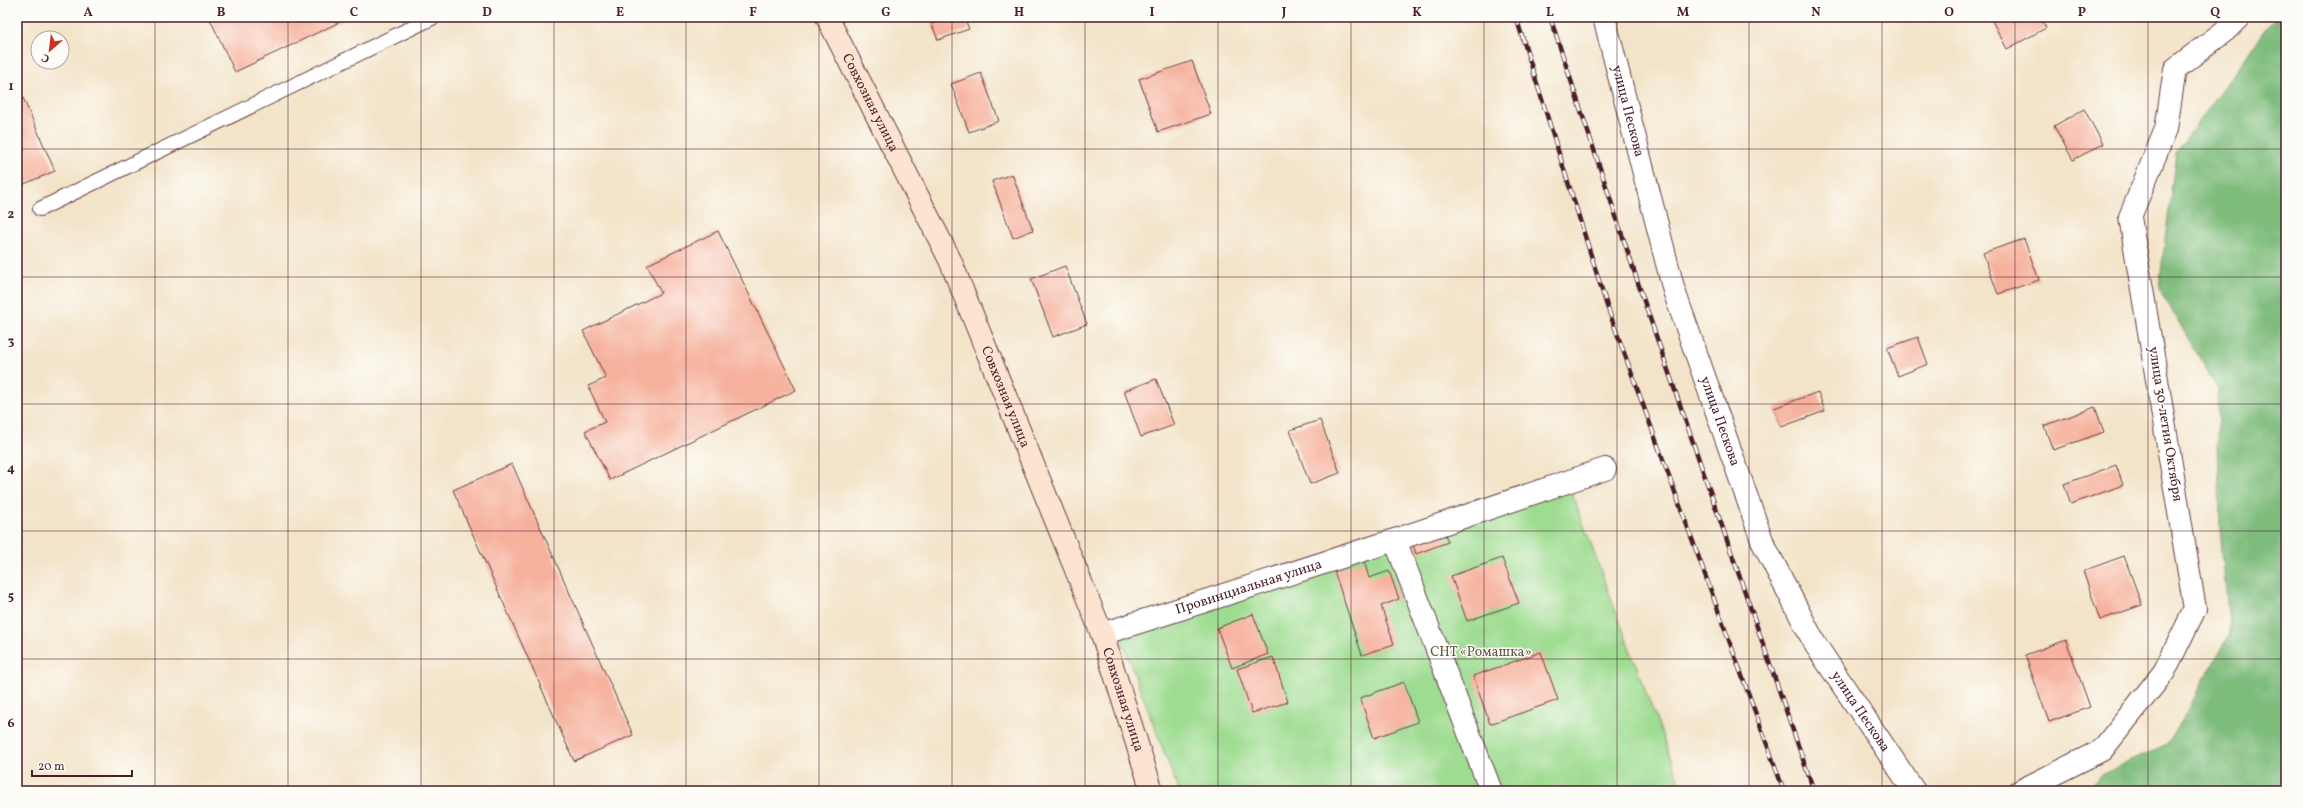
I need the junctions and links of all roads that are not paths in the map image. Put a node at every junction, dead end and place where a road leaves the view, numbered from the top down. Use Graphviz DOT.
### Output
graph roads {
  1 [pos="434,17"];
  2 [pos="827,17"];
  3 [pos="1604,17"];
  4 [pos="2239,17"];
  5 [pos="40,209"];
  6 [pos="1605,469"];
  7 [pos="1395,540"];
  8 [pos="1102,634"];
  9 [pos="1152,791"];
  10 [pos="1491,791"];
  11 [pos="1914,791"];
  12 [pos="2020,791"];
  1 -- 5 [label="lane"];
  2 -- 8 [label="street, Совхозная улица"];
  3 -- 11 [label="street, улица Пескова"];
  4 -- 12 [label="street, улица 30-летия Октября"];
  6 -- 7 [label="street, Провинциальная улица"];
  7 -- 8 [label="street, Провинциальная улица"];
  7 -- 10 [label="street"];
  8 -- 9 [label="street, Совхозная улица"];
}
